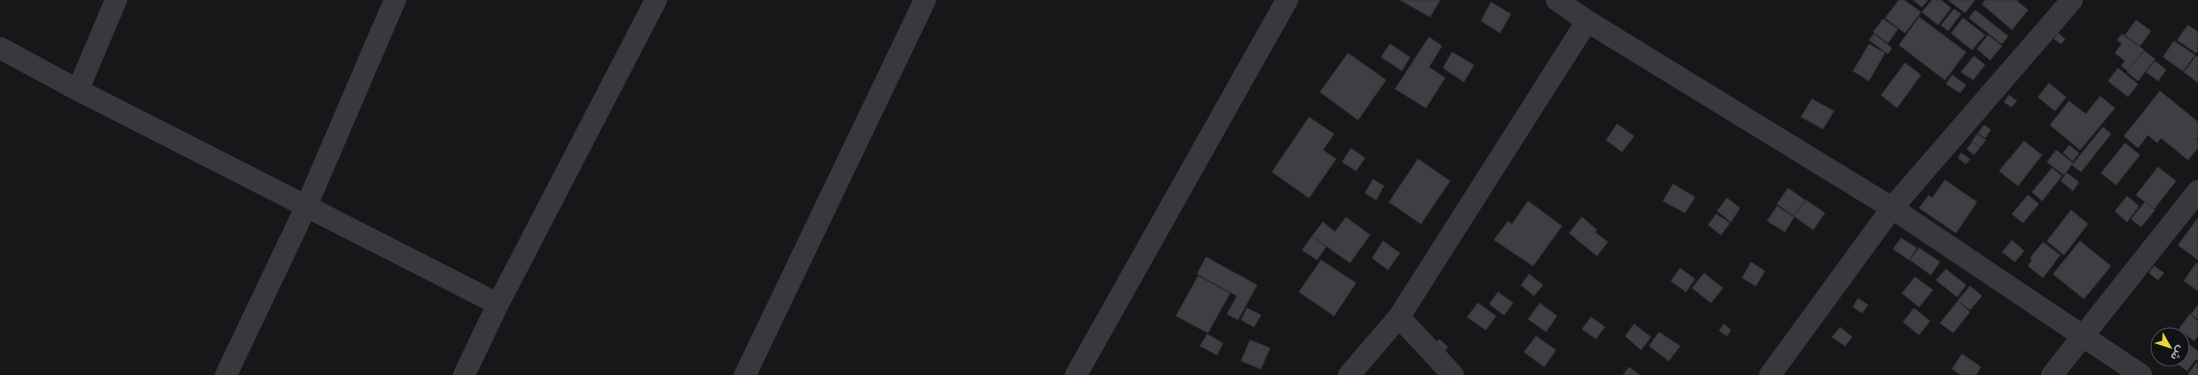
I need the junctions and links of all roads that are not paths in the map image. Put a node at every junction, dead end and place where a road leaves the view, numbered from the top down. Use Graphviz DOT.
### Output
graph roads {
  1 [pos="116,0"];
  2 [pos="395,0"];
  3 [pos="656,0"];
  4 [pos="925,0"];
  5 [pos="1287,0"];
  6 [pos="2072,0"];
  7 [pos="1560,1"];
  8 [pos="1587,21"];
  9 [pos="0,48"];
  10 [pos="78,90"];
  11 [pos="2198,191"];
  12 [pos="306,207"];
  13 [pos="1892,208"];
  14 [pos="498,304"];
  15 [pos="1399,318"];
  16 [pos="2083,335"];
  17 [pos="226,375"];
  18 [pos="464,375"];
  19 [pos="745,375"];
  20 [pos="1076,375"];
  21 [pos="1349,375"];
  22 [pos="1453,375"];
  23 [pos="1770,375"];
  24 [pos="2052,375"];
  25 [pos="2141,375"];
  1 -- 10 [label="street"];
  2 -- 12 [label="street"];
  3 -- 14 [label="street"];
  4 -- 19 [label="street"];
  5 -- 20 [label="street"];
  6 -- 13 [label="street"];
  7 -- 8 [label="street"];
  8 -- 13 [label="street"];
  8 -- 15 [label="street"];
  9 -- 10 [label="street"];
  10 -- 12 [label="street"];
  11 -- 16 [label="street"];
  12 -- 14 [label="street"];
  12 -- 17 [label="street"];
  13 -- 16 [label="street"];
  13 -- 23 [label="street"];
  14 -- 18 [label="street"];
  15 -- 21 [label="street"];
  15 -- 22 [label="street"];
  16 -- 24 [label="street"];
  16 -- 25 [label="street"];
}
